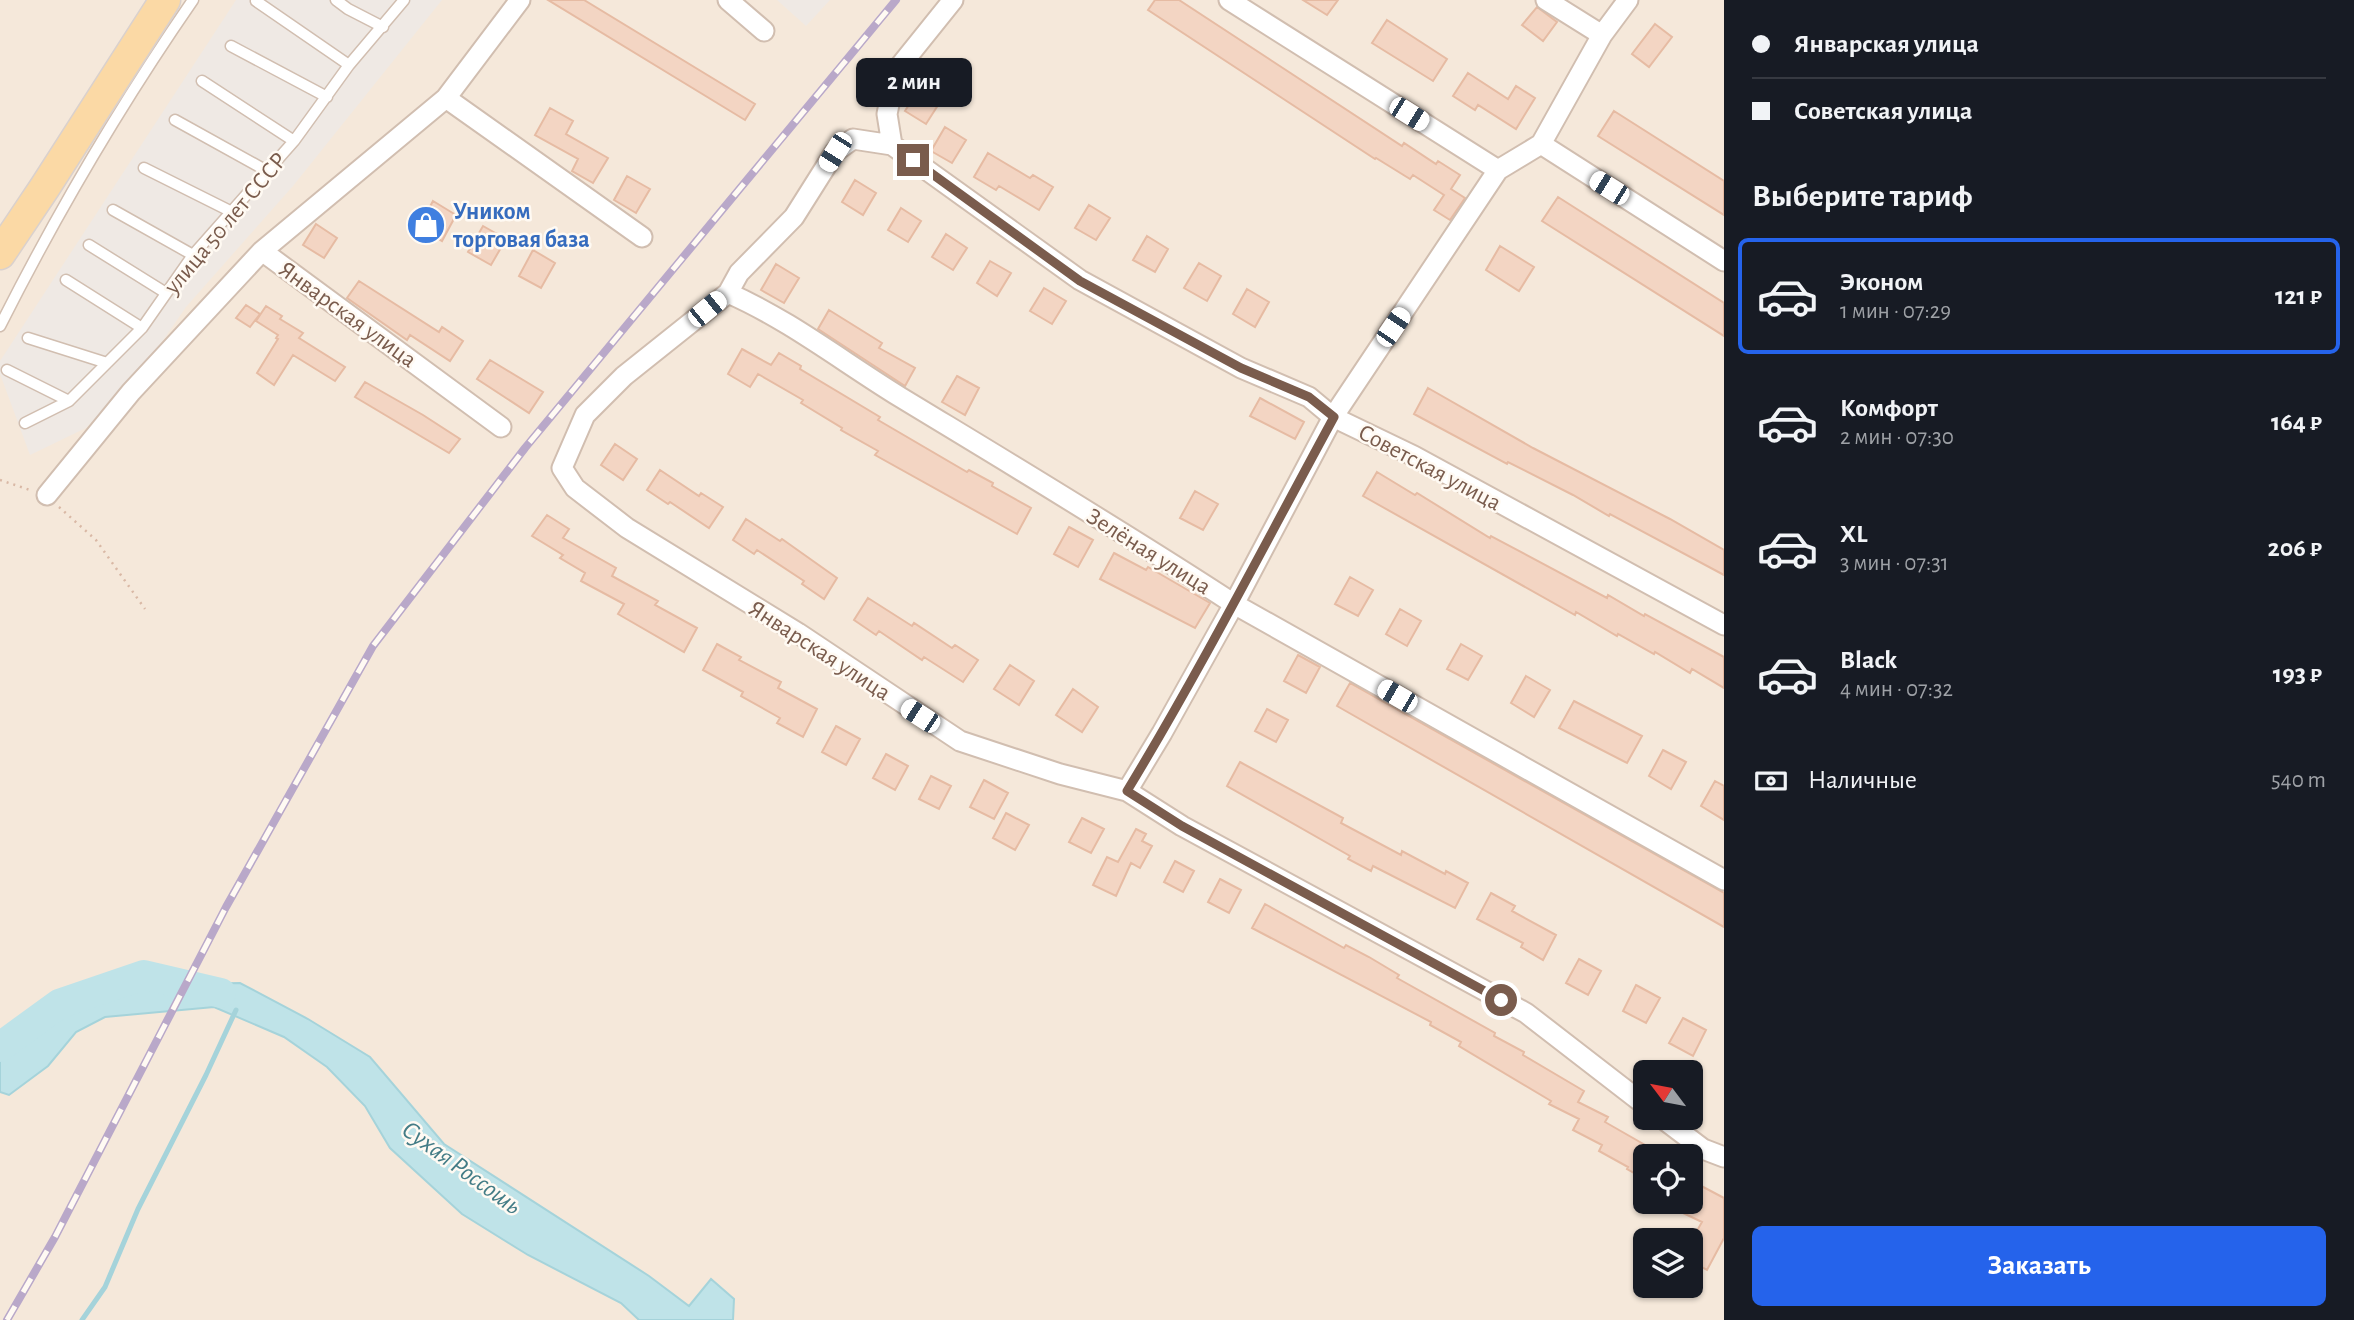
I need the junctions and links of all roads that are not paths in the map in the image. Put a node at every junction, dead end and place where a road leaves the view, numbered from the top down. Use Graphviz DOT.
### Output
graph roads {
  1 [pos="165,0"];
  2 [pos="193,0"];
  3 [pos="336,0"];
  4 [pos="404,0"];
  5 [pos="520,0"];
  6 [pos="728,0"];
  7 [pos="953,0"];
  8 [pos="1229,0"];
  9 [pos="1546,0"];
  10 [pos="1628,0"];
  11 [pos="256,1"];
  12 [pos="383,27"];
  13 [pos="764,31"];
  14 [pos="1602,35"];
  15 [pos="231,46"];
  16 [pos="349,65"];
  17 [pos="202,81"];
  18 [pos="327,97"];
  19 [pos="446,98"];
  20 [pos="175,120"];
  21 [pos="294,141"];
  22 [pos="1541,144"];
  23 [pos="892,145"];
  24 [pos="144,168"];
  25 [pos="1498,170"];
  26 [pos="267,171"];
  27 [pos="113,210"];
  28 [pos="232,212"];
  29 [pos="642,237"];
  30 [pos="89,245"];
  31 [pos="262,251"];
  32 [pos="0,254"];
  33 [pos="193,255"];
  34 [pos="1724,261"];
  35 [pos="66,280"];
  36 [pos="166,293"];
  37 [pos="728,293"];
  38 [pos="0,326"];
  39 [pos="142,328"];
  40 [pos="28,338"];
  41 [pos="107,363"];
  42 [pos="7,370"];
  43 [pos="69,401"];
  44 [pos="1334,417"];
  45 [pos="25,423"];
  46 [pos="501,427"];
  47 [pos="47,495"];
  48 [pos="1234,604"];
  49 [pos="1724,625"];
  50 [pos="1127,791"];
  51 [pos="1724,880"];
  52 [pos="1633,1096"];
  53 [pos="1678,1130"];
  54 [pos="1696,1144"];
  55 [pos="1703,1149"];
  56 [pos="1724,1157"];
  57 [pos="1724,1168"];
  1 -- 32 [label="main road"];
  2 -- 38 [label="lane"];
  3 -- 12 [label="lane"];
  4 -- 12 [label="lane, улица 50 лет СССР"];
  5 -- 19 [label="street"];
  6 -- 13 [label="street"];
  7 -- 23 [label="street"];
  8 -- 25 [label="street"];
  9 -- 14 [label="street"];
  10 -- 14 [label="street"];
  11 -- 16 [label="lane"];
  12 -- 16 [label="lane, улица 50 лет СССР"];
  14 -- 22 [label="street"];
  15 -- 18 [label="lane"];
  16 -- 18 [label="lane, улица 50 лет СССР"];
  17 -- 21 [label="lane"];
  18 -- 21 [label="lane, улица 50 лет СССР"];
  19 -- 29 [label="street"];
  19 -- 31 [label="street"];
  20 -- 26 [label="lane"];
  21 -- 26 [label="lane, улица 50 лет СССР"];
  22 -- 25 [label="street"];
  22 -- 34 [label="street"];
  23 -- 37 [label="street"];
  23 -- 44 [label="street, Советская улица"];
  24 -- 28 [label="lane"];
  25 -- 44 [label="street"];
  26 -- 28 [label="lane, улица 50 лет СССР"];
  27 -- 33 [label="lane"];
  28 -- 33 [label="lane, улица 50 лет СССР"];
  30 -- 36 [label="lane"];
  31 -- 46 [label="street, Январская улица"];
  31 -- 47 [label="street"];
  33 -- 36 [label="lane, улица 50 лет СССР"];
  35 -- 39 [label="lane"];
  36 -- 39 [label="lane, улица 50 лет СССР"];
  37 -- 48 [label="street, Зелёная улица"];
  37 -- 50 [label="street, Январская улица"];
  39 -- 41 [label="lane, улица 50 лет СССР"];
  40 -- 41 [label="lane"];
  41 -- 43 [label="lane, улица 50 лет СССР"];
  42 -- 43 [label="lane"];
  43 -- 45 [label="lane, улица 50 лет СССР"];
  44 -- 48 [label="street"];
  44 -- 49 [label="street, Советская улица"];
  48 -- 50 [label="street"];
  48 -- 51 [label="street, Зелёная улица"];
  50 -- 52 [label="street, Январская улица"];
  53 -- 54 [label="street"];
  55 -- 56 [label="street"];
  55 -- 57 [label="street"];
}
